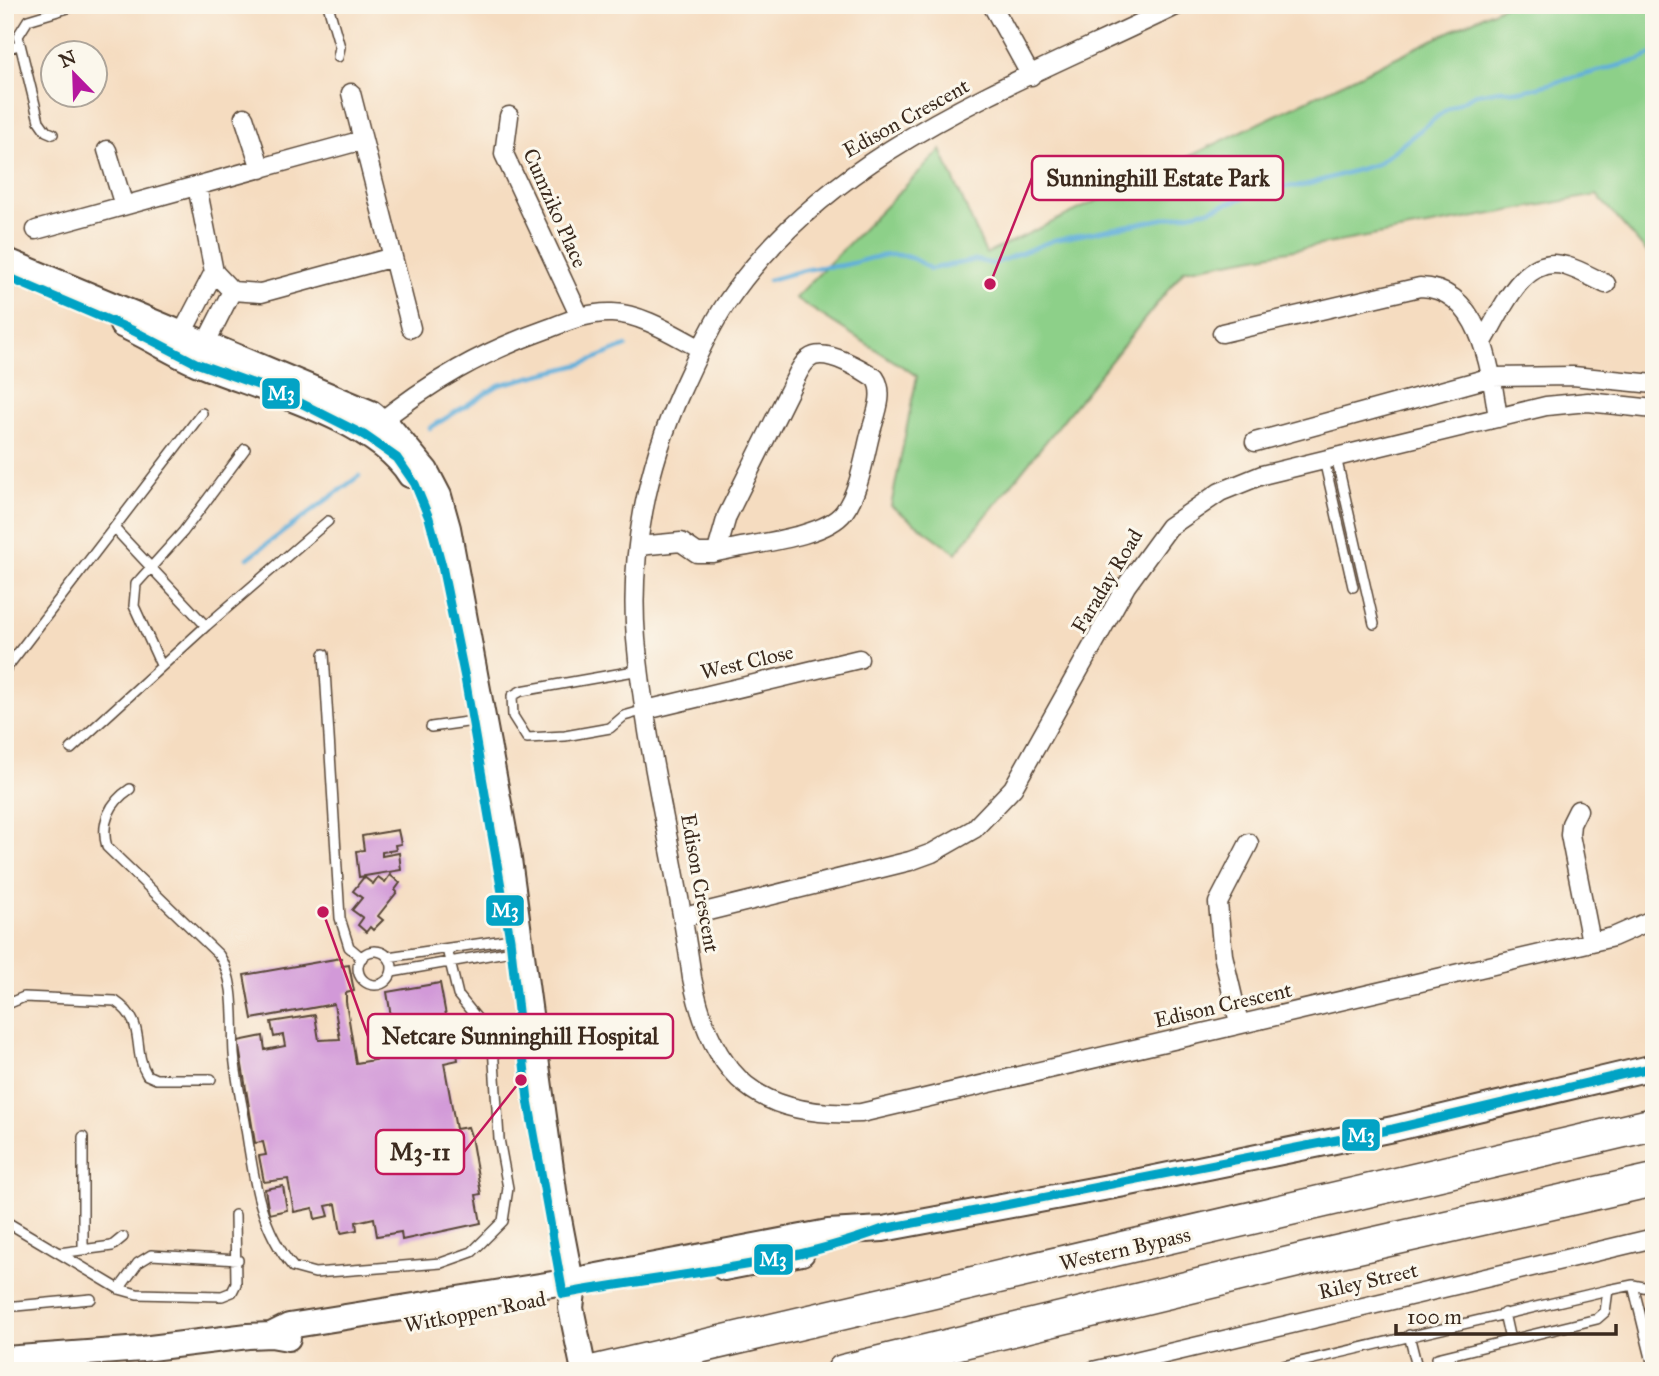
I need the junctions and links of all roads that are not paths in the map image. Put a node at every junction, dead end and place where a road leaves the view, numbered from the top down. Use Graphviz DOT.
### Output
graph roads {
  1 [pos="78,5"];
  2 [pos="328,5"];
  3 [pos="992,5"];
  4 [pos="1178,5"];
  5 [pos="19,45"];
  6 [pos="5,49"];
  7 [pos="338,57"];
  8 [pos="1031,76"];
  9 [pos="351,93"];
  10 [pos="509,116"];
  11 [pos="244,117"];
  12 [pos="54,134"];
  13 [pos="363,141"];
  14 [pos="107,150"];
  15 [pos="261,169"];
  16 [pos="197,186"];
  17 [pos="124,206"];
  18 [pos="36,230"];
  19 [pos="393,257"];
  20 [pos="5,260"];
  21 [pos="214,272"];
  22 [pos="5,276"];
  23 [pos="1606,284"];
  24 [pos="232,291"];
  25 [pos="580,317"];
  26 [pos="411,328"];
  27 [pos="1222,333"];
  28 [pos="1483,342"];
  29 [pos="177,343"];
  30 [pos="701,349"];
  31 [pos="200,354"];
  32 [pos="1492,377"];
  33 [pos="1654,384"];
  34 [pos="1654,409"];
  35 [pos="202,414"];
  36 [pos="1498,418"];
  37 [pos="373,428"];
  38 [pos="1255,442"];
  39 [pos="245,449"];
  40 [pos="1330,458"];
  41 [pos="328,521"];
  42 [pos="114,528"];
  43 [pos="638,546"];
  44 [pos="717,551"];
  45 [pos="152,565"];
  46 [pos="1353,587"];
  47 [pos="1374,624"];
  48 [pos="206,626"];
  49 [pos="324,654"];
  50 [pos="859,659"];
  51 [pos="161,665"];
  52 [pos="5,670"];
  53 [pos="640,670"];
  54 [pos="646,710"];
  55 [pos="477,721"];
  56 [pos="431,727"];
  57 [pos="71,750"];
  58 [pos="130,789"];
  59 [pos="1578,810"];
  60 [pos="1249,843"];
  61 [pos="684,917"];
  62 [pos="1654,919"];
  63 [pos="1591,942"];
  64 [pos="516,944"];
  65 [pos="447,949"];
  66 [pos="388,957"];
  67 [pos="362,958"];
  68 [pos="449,961"];
  69 [pos="392,972"];
  70 [pos="5,1005"];
  71 [pos="1239,1023"];
  72 [pos="1654,1067"];
  73 [pos="211,1079"];
  74 [pos="1654,1124"];
  75 [pos="83,1137"];
  76 [pos="1654,1180"];
  77 [pos="236,1215"];
  78 [pos="5,1221"];
  79 [pos="123,1237"];
  80 [pos="1654,1238"];
  81 [pos="83,1250"];
  82 [pos="59,1253"];
  83 [pos="238,1260"];
  84 [pos="1633,1285"];
  85 [pos="119,1289"];
  86 [pos="1654,1289"];
  87 [pos="1608,1290"];
  88 [pos="569,1298"];
  89 [pos="91,1299"];
  90 [pos="5,1307"];
  91 [pos="1504,1313"];
  92 [pos="1409,1335"];
  93 [pos="1510,1340"];
  94 [pos="1437,1358"];
  95 [pos="5,1359"];
  96 [pos="1654,1370"];
  97 [pos="584,1371"];
  98 [pos="596,1371"];
  99 [pos="843,1371"];
  100 [pos="1093,1371"];
  101 [pos="1262,1371"];
  102 [pos="1418,1371"];
  1 -- 5 [label="lane"];
  2 -- 7 [label="lane"];
  3 -- 8 [label="street"];
  4 -- 8 [label="street, Edison Crescent"];
  5 -- 6 [label="lane"];
  5 -- 12 [label="lane"];
  8 -- 30 [label="street, Edison Crescent"];
  9 -- 13 [label="street"];
  10 -- 25 [label="street, Cumziko Place"];
  11 -- 15 [label="street"];
  13 -- 15 [label="street"];
  13 -- 19 [label="street"];
  14 -- 17 [label="street"];
  15 -- 16 [label="street"];
  16 -- 17 [label="street"];
  16 -- 21 [label="street"];
  17 -- 18 [label="street"];
  19 -- 24 [label="street"];
  19 -- 26 [label="street"];
  20 -- 29 [label="main road"];
  21 -- 24 [label="street"];
  21 -- 29 [label="street"];
  22 -- 29 [label="main road"];
  23 -- 28 [label="street"];
  24 -- 31 [label="street"];
  25 -- 30 [label="street"];
  25 -- 37 [label="street"];
  27 -- 28 [label="street"];
  28 -- 32 [label="street"];
  29 -- 31 [label="main road"];
  30 -- 43 [label="street, Edison Crescent"];
  31 -- 37 [label="main road"];
  32 -- 33 [label="street"];
  32 -- 36 [label="street"];
  32 -- 38 [label="street"];
  34 -- 36 [label="street, Faraday Road"];
  35 -- 42 [label="lane"];
  36 -- 40 [label="street, Faraday Road"];
  37 -- 55 [label="main road"];
  39 -- 45 [label="lane"];
  40 -- 46 [label="lane"];
  40 -- 47 [label="lane"];
  40 -- 61 [label="street, Faraday Road"];
  41 -- 48 [label="lane"];
  42 -- 45 [label="lane"];
  42 -- 52 [label="lane"];
  43 -- 44 [label="street"];
  43 -- 53 [label="street, Edison Crescent"];
  44 -- 44 [label="street"];
  45 -- 48 [label="lane"];
  45 -- 51 [label="lane"];
  48 -- 51 [label="lane"];
  49 -- 67 [label="lane"];
  50 -- 54 [label="street, West Close"];
  51 -- 57 [label="lane"];
  53 -- 54 [label="street, Edison Crescent"];
  53 -- 54 [label="lane"];
  54 -- 61 [label="street, Edison Crescent"];
  55 -- 56 [label="lane"];
  55 -- 64 [label="main road"];
  58 -- 68 [label="lane"];
  59 -- 63 [label="street"];
  60 -- 71 [label="street"];
  61 -- 71 [label="street, Edison Crescent"];
  62 -- 63 [label="street, Edison Crescent"];
  63 -- 71 [label="street, Edison Crescent"];
  64 -- 65 [label="lane"];
  64 -- 68 [label="lane"];
  64 -- 88 [label="main road"];
  65 -- 66 [label="lane"];
  65 -- 68 [label="lane"];
  66 -- 67 [label="lane"];
  66 -- 69 [label="lane"];
  67 -- 69 [label="lane"];
  68 -- 69 [label="lane"];
  70 -- 73 [label="lane"];
  72 -- 88 [label="main road, Witkoppen Road"];
  74 -- 98 [label="highway, Western Bypass"];
  75 -- 81 [label="lane"];
  76 -- 99 [label="highway"];
  77 -- 83 [label="lane"];
  78 -- 82 [label="lane"];
  79 -- 81 [label="lane"];
  80 -- 100 [label="street, Riley Street"];
  81 -- 82 [label="lane"];
  82 -- 85 [label="lane"];
  83 -- 85 [label="lane"];
  83 -- 85 [label="lane"];
  84 -- 86 [label="lane"];
  84 -- 87 [label="lane"];
  84 -- 96 [label="lane"];
  87 -- 91 [label="lane"];
  87 -- 93 [label="lane"];
  88 -- 95 [label="main road, Witkoppen Road"];
  88 -- 97 [label="main road"];
  89 -- 90 [label="lane"];
  91 -- 92 [label="lane"];
  91 -- 93 [label="lane"];
  92 -- 101 [label="lane"];
  92 -- 102 [label="lane"];
  93 -- 94 [label="lane"];
}
